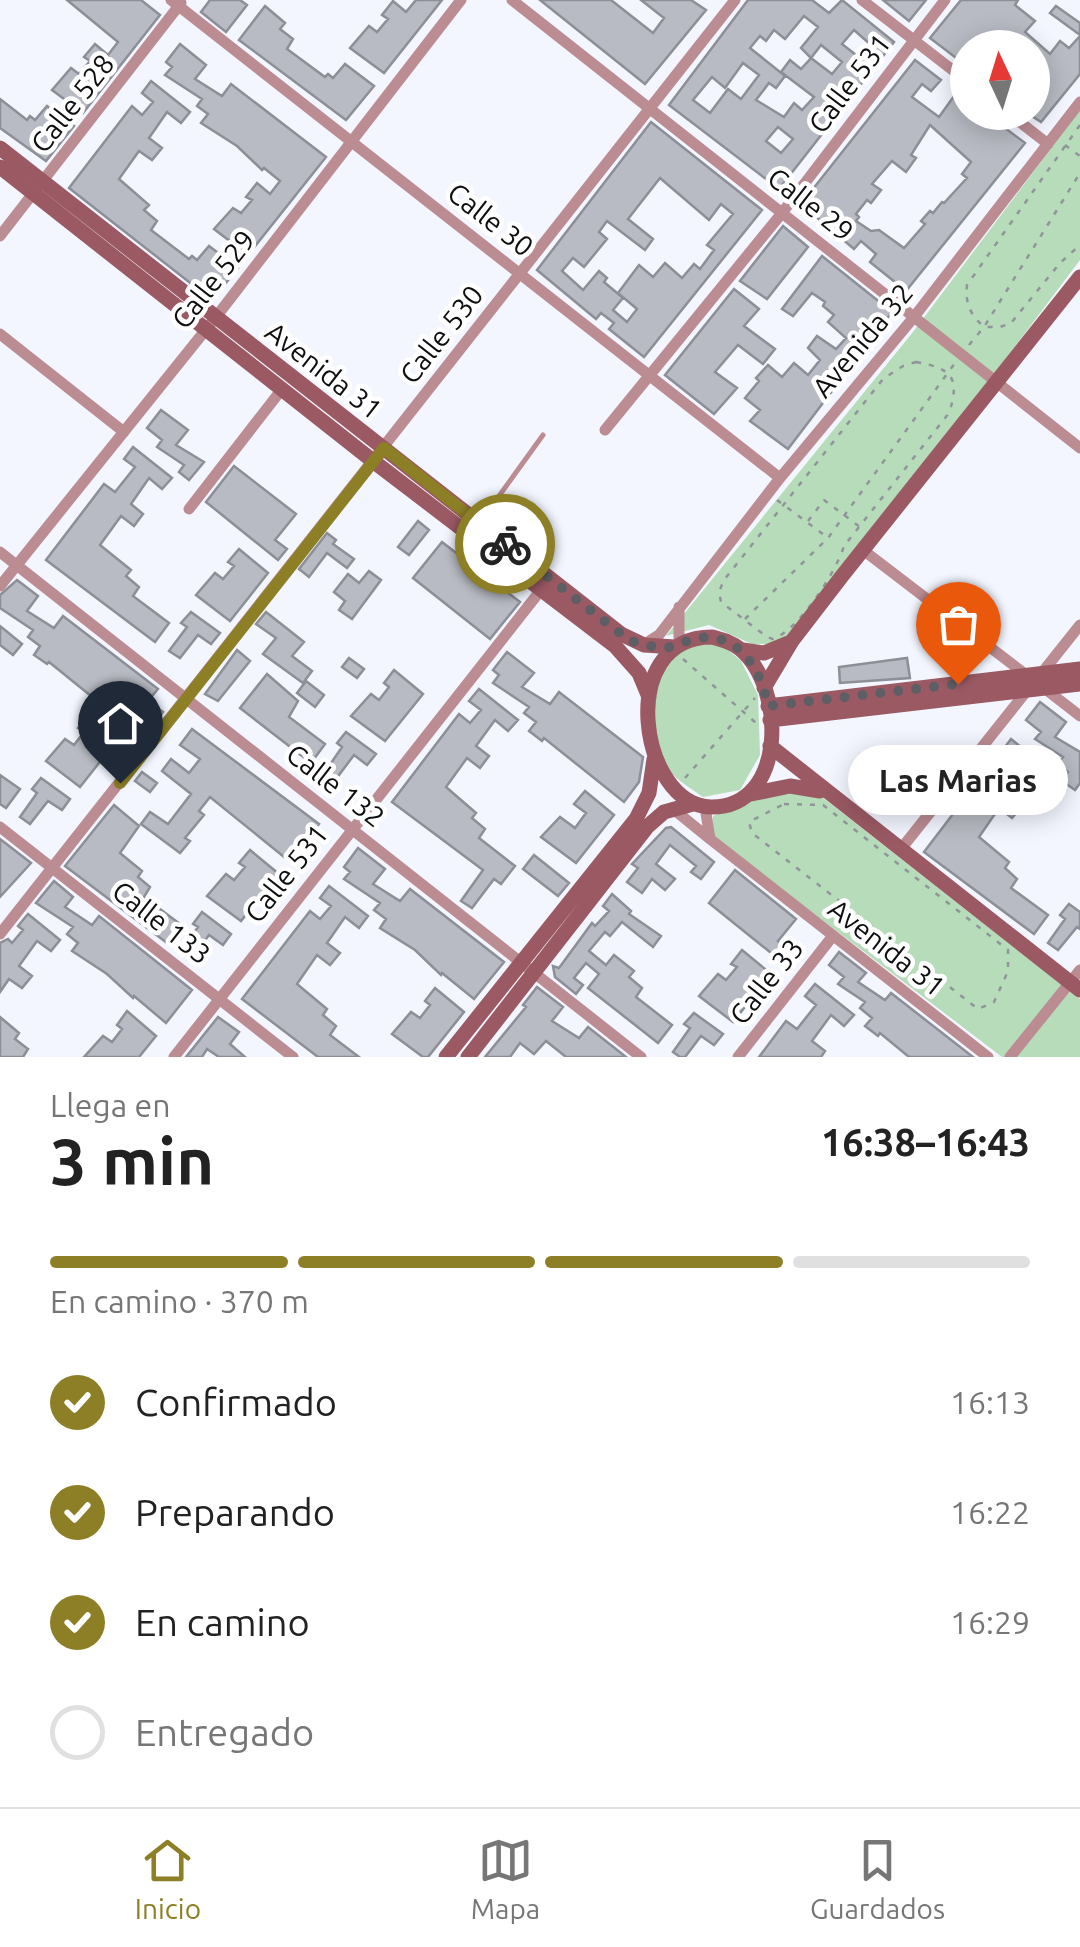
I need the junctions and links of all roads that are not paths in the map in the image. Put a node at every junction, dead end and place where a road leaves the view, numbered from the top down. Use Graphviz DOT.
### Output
graph roads {
  1 [pos="461,0"];
  2 [pos="512,0"];
  3 [pos="735,0"];
  4 [pos="862,0"];
  5 [pos="945,0"];
  6 [pos="178,2"];
  7 [pos="914,40"];
  8 [pos="950,68"];
  9 [pos="1080,102"];
  10 [pos="650,109"];
  11 [pos="1030,130"];
  12 [pos="350,141"];
  13 [pos="1048,144"];
  14 [pos="0,148"];
  15 [pos="0,167"];
  16 [pos="38,187"];
  17 [pos="782,213"];
  18 [pos="0,236"];
  19 [pos="520,272"];
  20 [pos="1080,277"];
  21 [pos="914,317"];
  22 [pos="211,323"];
  23 [pos="0,334"];
  24 [pos="650,376"];
  25 [pos="998,383"];
  26 [pos="282,389"];
  27 [pos="605,430"];
  28 [pos="124,432"];
  29 [pos="543,434"];
  30 [pos="1080,448"];
  31 [pos="378,455"];
  32 [pos="780,478"];
  33 [pos="189,510"];
  34 [pos="479,523"];
  35 [pos="865,538"];
  36 [pos="0,552"];
  37 [pos="17,565"];
  38 [pos="545,584"];
  39 [pos="0,586"];
  40 [pos="679,607"];
  41 [pos="1080,625"];
  42 [pos="792,641"];
  43 [pos="644,644"];
  44 [pos="675,647"];
  45 [pos="743,650"];
  46 [pos="1080,669"];
  47 [pos="1035,682"];
  48 [pos="1080,684"];
  49 [pos="649,697"];
  50 [pos="187,699"];
  51 [pos="767,707"];
  52 [pos="1080,716"];
  53 [pos="770,746"];
  54 [pos="655,755"];
  55 [pos="751,794"];
  56 [pos="831,794"];
  57 [pos="699,806"];
  58 [pos="672,808"];
  59 [pos="0,827"];
  60 [pos="352,829"];
  61 [pos="710,839"];
  62 [pos="901,849"];
  63 [pos="53,868"];
  64 [pos="0,934"];
  65 [pos="832,937"];
  66 [pos="527,969"];
  67 [pos="1077,981"];
  68 [pos="219,1000"];
  69 [pos="174,1057"];
  70 [pos="292,1057"];
  71 [pos="446,1057"];
  72 [pos="468,1057"];
  73 [pos="641,1057"];
  74 [pos="738,1057"];
  75 [pos="988,1057"];
  76 [pos="1010,1057"];
  1 -- 12 [label="street, Calle 529"];
  2 -- 10 [label="street, Calle 29"];
  3 -- 10 [label="street, Calle 530"];
  4 -- 7 [label="street"];
  5 -- 7 [label="street, Calle 531"];
  6 -- 12 [label="street, Calle 30"];
  6 -- 16 [label="street, Calle 528"];
  7 -- 8 [label="street"];
  7 -- 17 [label="street, Calle 531"];
  9 -- 13 [label="street, Avenida 32"];
  10 -- 17 [label="street, Calle 29"];
  10 -- 19 [label="street, Calle 530"];
  11 -- 13 [label="street"];
  12 -- 19 [label="street, Calle 30"];
  12 -- 22 [label="street, Calle 529"];
  13 -- 21 [label="street, Avenida 32"];
  14 -- 16 [label="main road, Avenida 31"];
  15 -- 16 [label="main road, Avenida 31"];
  16 -- 18 [label="street, Calle 528"];
  16 -- 22 [label="main road, Avenida 31"];
  17 -- 21 [label="street, Calle 29"];
  17 -- 24 [label="street, Calle 531"];
  19 -- 24 [label="street, Calle 30"];
  19 -- 31 [label="street, Calle 530"];
  20 -- 25 [label="main road"];
  21 -- 25 [label="street, Calle 29"];
  21 -- 32 [label="street, Avenida 32"];
  22 -- 26 [label="main road, Avenida 31"];
  22 -- 28 [label="street, Calle 529"];
  22 -- 31 [label="main road, Avenida 31"];
  23 -- 28 [label="street"];
  24 -- 27 [label="street, Calle 531"];
  24 -- 32 [label="street, Calle 30"];
  25 -- 30 [label="street, Calle 29"];
  25 -- 35 [label="main road"];
  26 -- 31 [label="main road, Avenida 31"];
  26 -- 33 [label="street"];
  28 -- 37 [label="street, Calle 529"];
  29 -- 34 [label="lane"];
  31 -- 34 [label="main road, Avenida 31"];
  31 -- 38 [label="main road, Avenida 31"];
  31 -- 50 [label="street, Calle 530"];
  32 -- 40 [label="street, Avenida 32"];
  34 -- 38 [label="main road, Avenida 31"];
  35 -- 42 [label="main road"];
  35 -- 47 [label="street"];
  36 -- 37 [label="street, Calle 132"];
  37 -- 39 [label="street, Calle 529"];
  37 -- 50 [label="street, Calle 132"];
  38 -- 43 [label="main road, Avenida 31"];
  38 -- 49 [label="main road, Avenida 31"];
  38 -- 60 [label="street, Calle 531"];
  40 -- 43 [label="street, Avenida 32"];
  40 -- 44 [label="street"];
  41 -- 47 [label="street"];
  42 -- 45 [label="main road"];
  42 -- 51 [label="main road"];
  43 -- 44 [label="main road, Avenida 31"];
  44 -- 45 [label="main road, Avenida 31"];
  44 -- 49 [label="main road"];
  45 -- 51 [label="main road"];
  46 -- 47 [label="main road"];
  47 -- 48 [label="main road"];
  47 -- 51 [label="main road"];
  47 -- 52 [label="street"];
  47 -- 62 [label="street"];
  49 -- 54 [label="main road"];
  50 -- 60 [label="street, Calle 132"];
  50 -- 63 [label="street, Calle 530"];
  51 -- 53 [label="main road"];
  53 -- 55 [label="main road"];
  53 -- 56 [label="main road"];
  54 -- 57 [label="main road"];
  54 -- 66 [label="main road"];
  55 -- 56 [label="main road"];
  55 -- 57 [label="main road"];
  56 -- 62 [label="main road"];
  57 -- 58 [label="main road"];
  57 -- 61 [label="street"];
  58 -- 61 [label="street, Avenida 31"];
  58 -- 66 [label="main road"];
  59 -- 63 [label="street, Calle 133"];
  60 -- 66 [label="street, Calle 132"];
  60 -- 68 [label="street, Calle 531"];
  61 -- 65 [label="street, Avenida 31"];
  62 -- 67 [label="main road"];
  63 -- 64 [label="street, Calle 530"];
  63 -- 68 [label="street, Calle 133"];
  65 -- 74 [label="street, Calle 33"];
  65 -- 75 [label="street, Avenida 31"];
  66 -- 71 [label="main road"];
  66 -- 72 [label="main road"];
  66 -- 73 [label="street, Calle 132"];
  67 -- 76 [label="street"];
  68 -- 69 [label="street, Calle 531"];
  68 -- 70 [label="street, Calle 133"];
}
